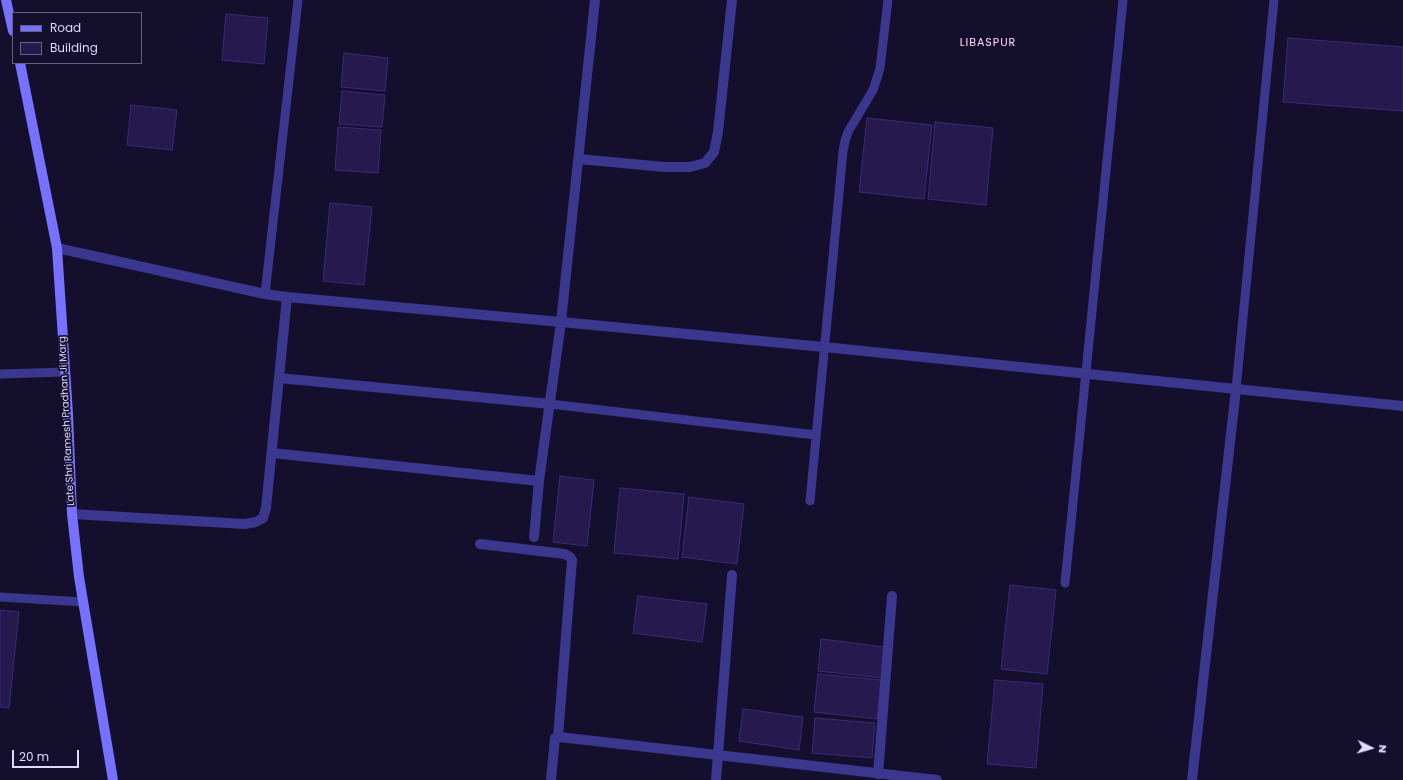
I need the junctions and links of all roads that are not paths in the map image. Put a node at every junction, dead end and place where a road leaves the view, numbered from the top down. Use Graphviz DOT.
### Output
graph roads {
  1 [pos="6,0"];
  2 [pos="298,0"];
  3 [pos="595,0"];
  4 [pos="732,0"];
  5 [pos="888,0"];
  6 [pos="1123,0"];
  7 [pos="1274,0"];
  8 [pos="12,27"];
  9 [pos="20,64"];
  10 [pos="580,159"];
  11 [pos="57,248"];
  12 [pos="265,294"];
  13 [pos="288,298"];
  14 [pos="562,322"];
  15 [pos="824,347"];
  16 [pos="65,372"];
  17 [pos="0,374"];
  18 [pos="1086,374"];
  19 [pos="279,378"];
  20 [pos="1236,389"];
  21 [pos="550,404"];
  22 [pos="1403,406"];
  23 [pos="816,435"];
  24 [pos="272,453"];
  25 [pos="539,481"];
  26 [pos="810,501"];
  27 [pos="72,514"];
  28 [pos="534,537"];
  29 [pos="480,544"];
  30 [pos="732,575"];
  31 [pos="1065,582"];
  32 [pos="892,596"];
  33 [pos="0,597"];
  34 [pos="83,602"];
  35 [pos="558,737"];
  36 [pos="718,756"];
  37 [pos="874,775"];
  38 [pos="113,780"];
  39 [pos="551,780"];
  40 [pos="716,780"];
  41 [pos="937,780"];
  42 [pos="1192,780"];
  1 -- 8 [label="street"];
  2 -- 12 [label="lane"];
  3 -- 10 [label="street"];
  4 -- 10 [label="street"];
  5 -- 15 [label="lane"];
  6 -- 18 [label="lane"];
  7 -- 20 [label="lane"];
  9 -- 11 [label="street, Late Shri Ramesh Pradhan Ji Marg"];
  10 -- 14 [label="street"];
  11 -- 12 [label="street"];
  11 -- 16 [label="street, Late Shri Ramesh Pradhan Ji Marg"];
  12 -- 13 [label="street"];
  13 -- 14 [label="street"];
  13 -- 19 [label="street"];
  14 -- 15 [label="street"];
  14 -- 21 [label="street"];
  15 -- 18 [label="street"];
  15 -- 23 [label="lane"];
  16 -- 17 [label="lane"];
  16 -- 27 [label="street, Late Shri Ramesh Pradhan Ji Marg"];
  18 -- 20 [label="street"];
  18 -- 31 [label="lane"];
  19 -- 21 [label="street"];
  19 -- 24 [label="street"];
  20 -- 22 [label="street"];
  20 -- 42 [label="street"];
  21 -- 23 [label="lane"];
  21 -- 25 [label="street"];
  23 -- 26 [label="lane"];
  24 -- 25 [label="street"];
  24 -- 27 [label="street"];
  25 -- 28 [label="street"];
  27 -- 34 [label="street, Late Shri Ramesh Pradhan Ji Marg"];
  29 -- 35 [label="street"];
  30 -- 36 [label="street"];
  32 -- 37 [label="street"];
  33 -- 34 [label="lane"];
  34 -- 38 [label="street, Late Shri Ramesh Pradhan Ji Marg"];
  35 -- 36 [label="street"];
  35 -- 39 [label="street"];
  36 -- 37 [label="street"];
  36 -- 40 [label="street"];
  37 -- 41 [label="street"];
}
